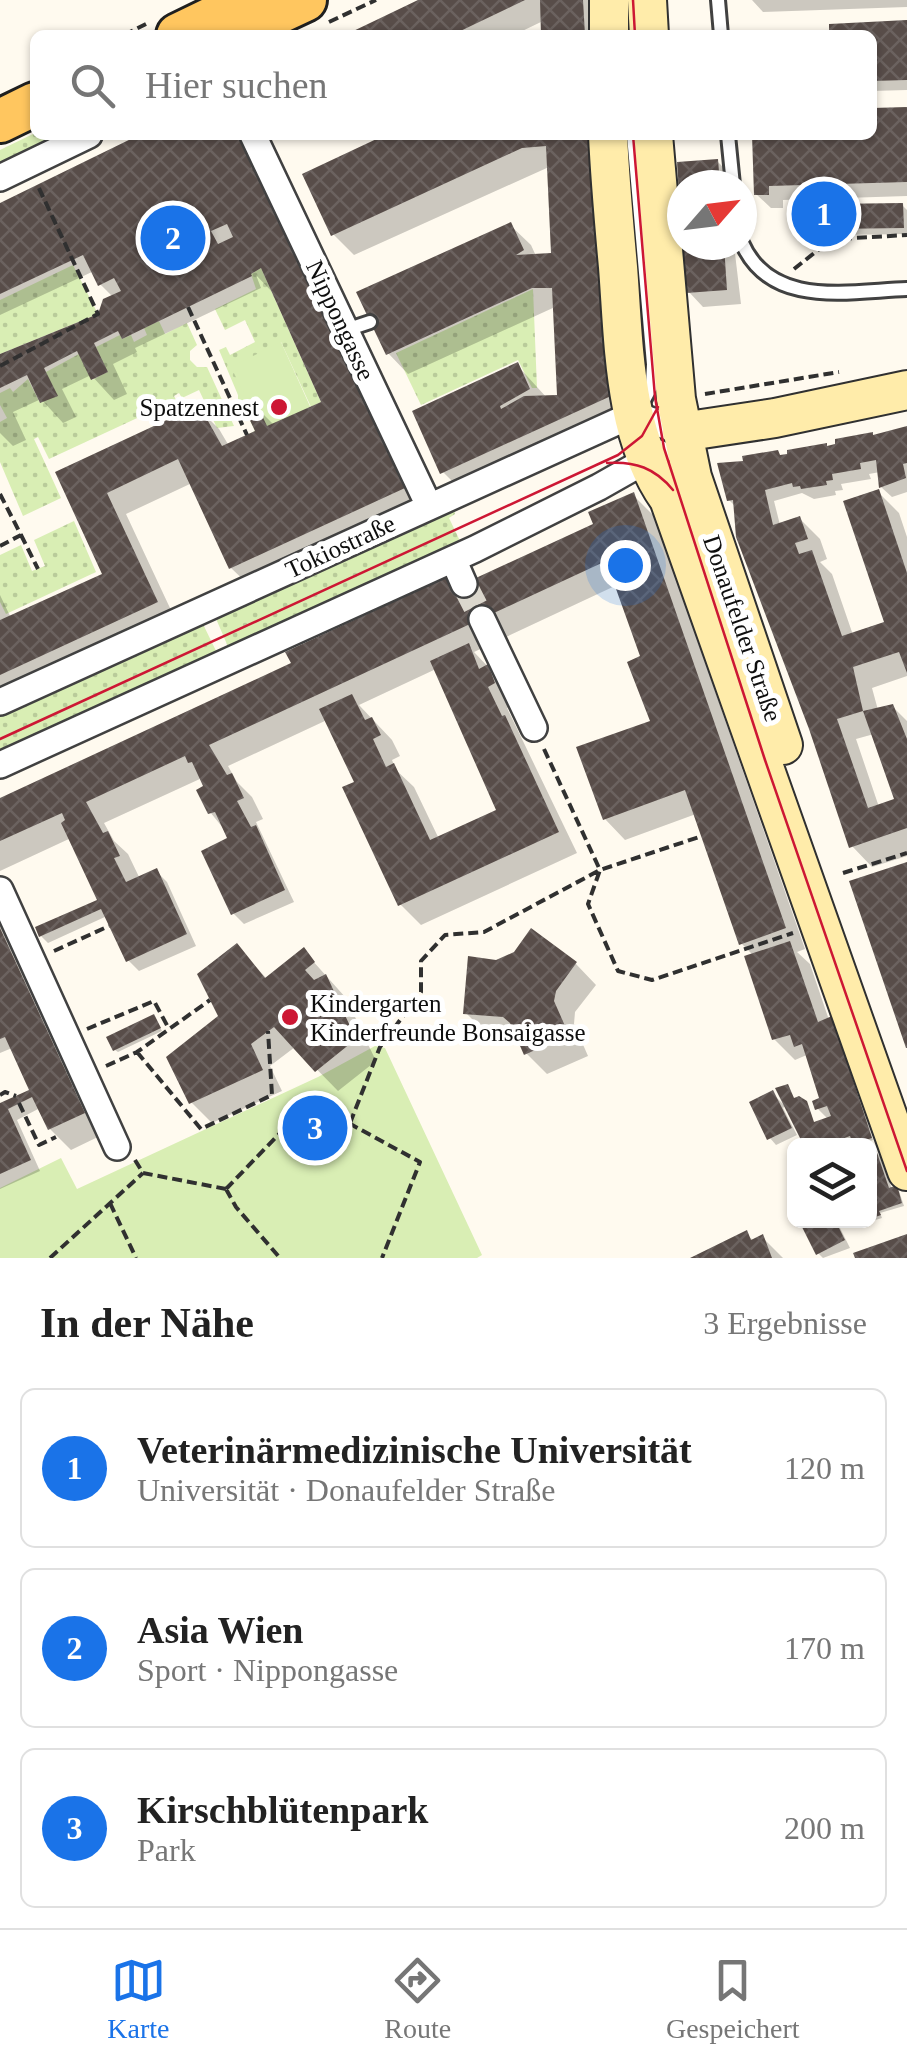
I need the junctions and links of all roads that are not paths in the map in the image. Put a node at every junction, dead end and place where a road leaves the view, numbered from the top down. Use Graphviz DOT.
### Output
graph roads {
  1 [pos="250,0"];
  2 [pos="609,0"];
  3 [pos="647,0"];
  4 [pos="718,0"];
  5 [pos="311,14"];
  6 [pos="208,30"];
  7 [pos="217,30"];
  8 [pos="609,30"];
  9 [pos="648,30"];
  10 [pos="721,30"];
  11 [pos="30,106"];
  12 [pos="0,121"];
  13 [pos="30,130"];
  14 [pos="79,140"];
  15 [pos="257,140"];
  16 [pos="608,140"];
  17 [pos="633,140"];
  18 [pos="653,140"];
  19 [pos="728,140"];
  20 [pos="0,145"];
  21 [pos="732,170"];
  22 [pos="0,178"];
  23 [pos="752,260"];
  24 [pos="907,289"];
  25 [pos="907,390"];
  26 [pos="634,414"];
  27 [pos="682,432"];
  28 [pos="648,462"];
  29 [pos="428,506"];
  30 [pos="453,559"];
  31 [pos="464,584"];
  32 [pos="482,619"];
  33 [pos="0,702"];
  34 [pos="534,728"];
  35 [pos="0,765"];
  36 [pos="0,890"];
  37 [pos="900,1097"];
  38 [pos="117,1147"];
  39 [pos="907,1171"];
  1 -- 6 [label="main road"];
  2 -- 8 [label="main road"];
  3 -- 9 [label="main road"];
  4 -- 10 [label="lane"];
  5 -- 7 [label="main road"];
  11 -- 12 [label="main road"];
  13 -- 20 [label="main road"];
  14 -- 22 [label="street"];
  15 -- 29 [label="street, Nippongasse"];
  16 -- 26 [label="main road, Donaufelder Straße"];
  17 -- 26 [label="lane"];
  18 -- 27 [label="main road, Donaufelder Straße"];
  19 -- 21 [label="lane"];
  23 -- 24 [label="lane"];
  25 -- 27 [label="main road"];
  26 -- 27 [label="street"];
  26 -- 28 [label="main road, Donaufelder Straße"];
  26 -- 29 [label="street, Tokiostraße"];
  27 -- 28 [label="street"];
  27 -- 37 [label="main road, Donaufelder Straße"];
  28 -- 30 [label="street"];
  28 -- 37 [label="main road, Donaufelder Straße"];
  29 -- 33 [label="street, Tokiostraße"];
  30 -- 31 [label="street"];
  30 -- 35 [label="street"];
  32 -- 34 [label="street"];
  36 -- 38 [label="street"];
  37 -- 39 [label="main road, Donaufelder Straße"];
}
